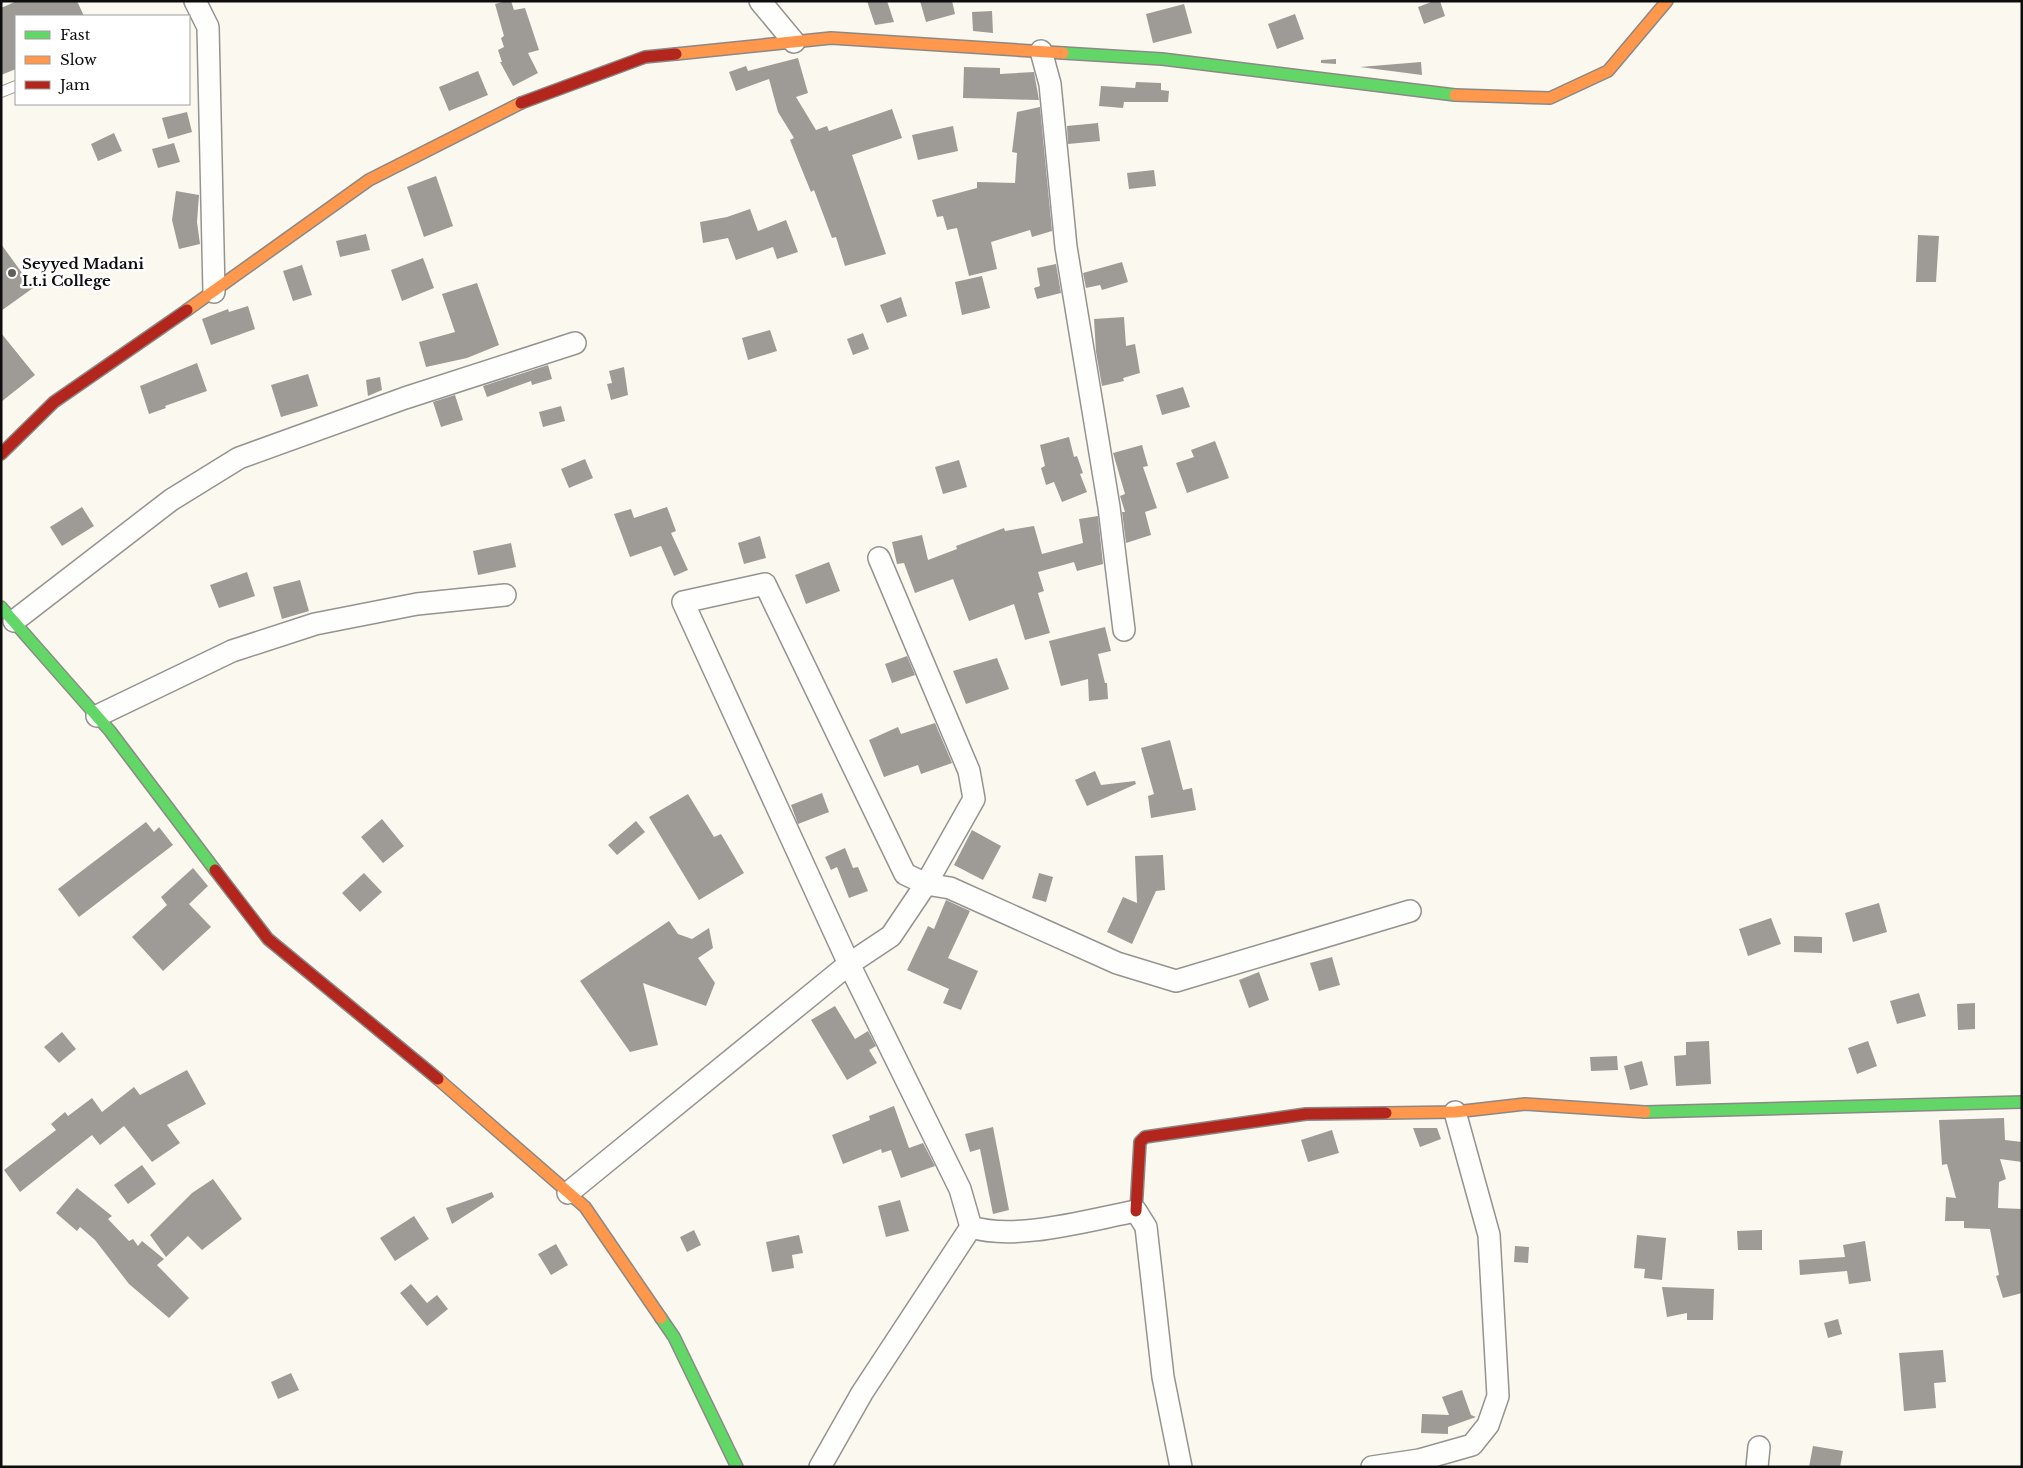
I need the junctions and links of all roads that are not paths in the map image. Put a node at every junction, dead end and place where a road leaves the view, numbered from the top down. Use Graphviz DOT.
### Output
graph roads {
  1 [pos="195,1"];
  2 [pos="760,1"];
  3 [pos="1667,1"];
  4 [pos="794,42"];
  5 [pos="1041,52"];
  6 [pos="15,86"];
  7 [pos="1,92"];
  8 [pos="214,292"];
  9 [pos="575,344"];
  10 [pos="1,454"];
  11 [pos="878,558"];
  12 [pos="505,595"];
  13 [pos="8,614"];
  14 [pos="1124,630"];
  15 [pos="97,716"];
  16 [pos="926,884"];
  17 [pos="1410,911"];
  18 [pos="849,964"];
  19 [pos="2022,1102"];
  20 [pos="1455,1112"];
  21 [pos="568,1192"];
  22 [pos="1136,1211"];
  23 [pos="971,1227"];
  24 [pos="737,1467"];
  25 [pos="820,1467"];
  26 [pos="1182,1467"];
  27 [pos="1372,1467"];
  1 -- 8 [label="street"];
  2 -- 4 [label="street"];
  3 -- 5 [label="street"];
  4 -- 5 [label="street"];
  4 -- 8 [label="street"];
  5 -- 14 [label="street"];
  6 -- 7 [label="lane"];
  8 -- 10 [label="street"];
  9 -- 13 [label="street"];
  11 -- 16 [label="street"];
  12 -- 15 [label="street"];
  13 -- 15 [label="street"];
  15 -- 21 [label="street"];
  16 -- 17 [label="street"];
  16 -- 18 [label="street"];
  16 -- 18 [label="street"];
  18 -- 21 [label="street"];
  18 -- 23 [label="street"];
  19 -- 20 [label="street"];
  20 -- 22 [label="street"];
  20 -- 27 [label="street"];
  21 -- 24 [label="street"];
  22 -- 23 [label="street"];
  22 -- 26 [label="street"];
  23 -- 25 [label="street"];
}
